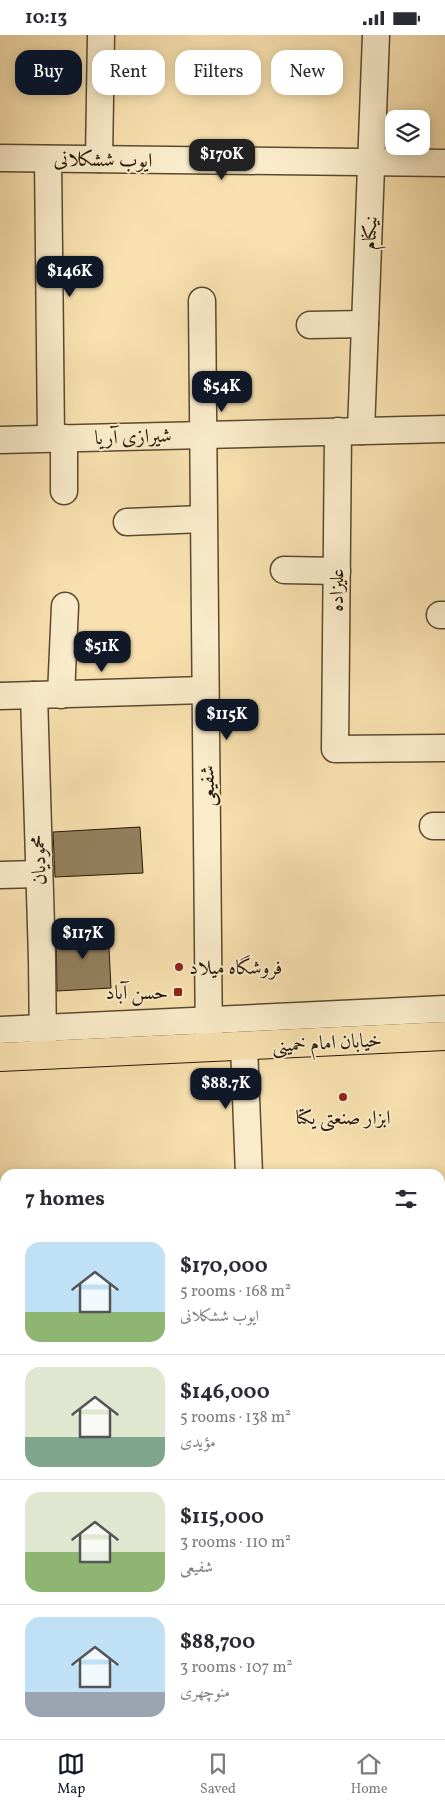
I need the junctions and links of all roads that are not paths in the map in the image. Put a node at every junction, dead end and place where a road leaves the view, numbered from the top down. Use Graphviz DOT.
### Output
graph roads {
  1 [pos="101,35"];
  2 [pos="376,35"];
  3 [pos="0,158"];
  4 [pos="48,159"];
  5 [pos="98,159"];
  6 [pos="371,162"];
  7 [pos="445,163"];
  8 [pos="202,301"];
  9 [pos="365,324"];
  10 [pos="310,325"];
  11 [pos="445,429"];
  12 [pos="349,431"];
  13 [pos="203,435"];
  14 [pos="58,438"];
  15 [pos="0,440"];
  16 [pos="64,491"];
  17 [pos="203,519"];
  18 [pos="127,522"];
  19 [pos="284,570"];
  20 [pos="337,571"];
  21 [pos="65,606"];
  22 [pos="205,690"];
  23 [pos="34,695"];
  24 [pos="61,695"];
  25 [pos="0,697"];
  26 [pos="445,747"];
  27 [pos="39,874"];
  28 [pos="0,875"];
  29 [pos="445,1009"];
  30 [pos="209,1020"];
  31 [pos="42,1028"];
  32 [pos="0,1030"];
  33 [pos="445,1036"];
  34 [pos="244,1046"];
  35 [pos="209,1047"];
  36 [pos="43,1055"];
  37 [pos="0,1057"];
  38 [pos="249,1169"];
  1 -- 5 [label="street"];
  2 -- 6 [label="street, نیکنام"];
  3 -- 4 [label="street, ایوب ششکلانی"];
  4 -- 5 [label="street, ایوب ششکلانی"];
  4 -- 14 [label="street"];
  5 -- 6 [label="street, ایوب ششکلانی"];
  6 -- 7 [label="street, ایوب ششکلانی"];
  6 -- 9 [label="street, نیکنام"];
  8 -- 13 [label="street, شفیعی"];
  9 -- 10 [label="street"];
  9 -- 12 [label="street, نیکنام"];
  11 -- 12 [label="street, شیرازی آریا"];
  12 -- 13 [label="street, شیرازی آریا"];
  12 -- 20 [label="street, علیزاده"];
  13 -- 14 [label="street, شیرازی آریا"];
  13 -- 17 [label="street, شفیعی"];
  14 -- 15 [label="street, شیرازی آریا"];
  14 -- 16 [label="street"];
  17 -- 18 [label="street"];
  17 -- 22 [label="street, شفیعی"];
  19 -- 20 [label="street"];
  20 -- 26 [label="street, علیزاده"];
  21 -- 24 [label="street"];
  22 -- 24 [label="street"];
  22 -- 30 [label="street, شفیعی"];
  23 -- 24 [label="street"];
  23 -- 25 [label="street"];
  23 -- 27 [label="street, محمودیان"];
  27 -- 28 [label="street"];
  27 -- 31 [label="street, محمودیان"];
  29 -- 30 [label="street"];
  30 -- 31 [label="street"];
  30 -- 35 [label="street, شفیعی"];
  31 -- 32 [label="street"];
  31 -- 36 [label="street, محمودیان"];
  33 -- 34 [label="main road, خیابان امام خمینی"];
  34 -- 35 [label="main road, خیابان امام خمینی"];
  34 -- 38 [label="street"];
  35 -- 36 [label="main road, خیابان امام خمینی"];
  36 -- 37 [label="main road, خیابان امام خمینی"];
}
